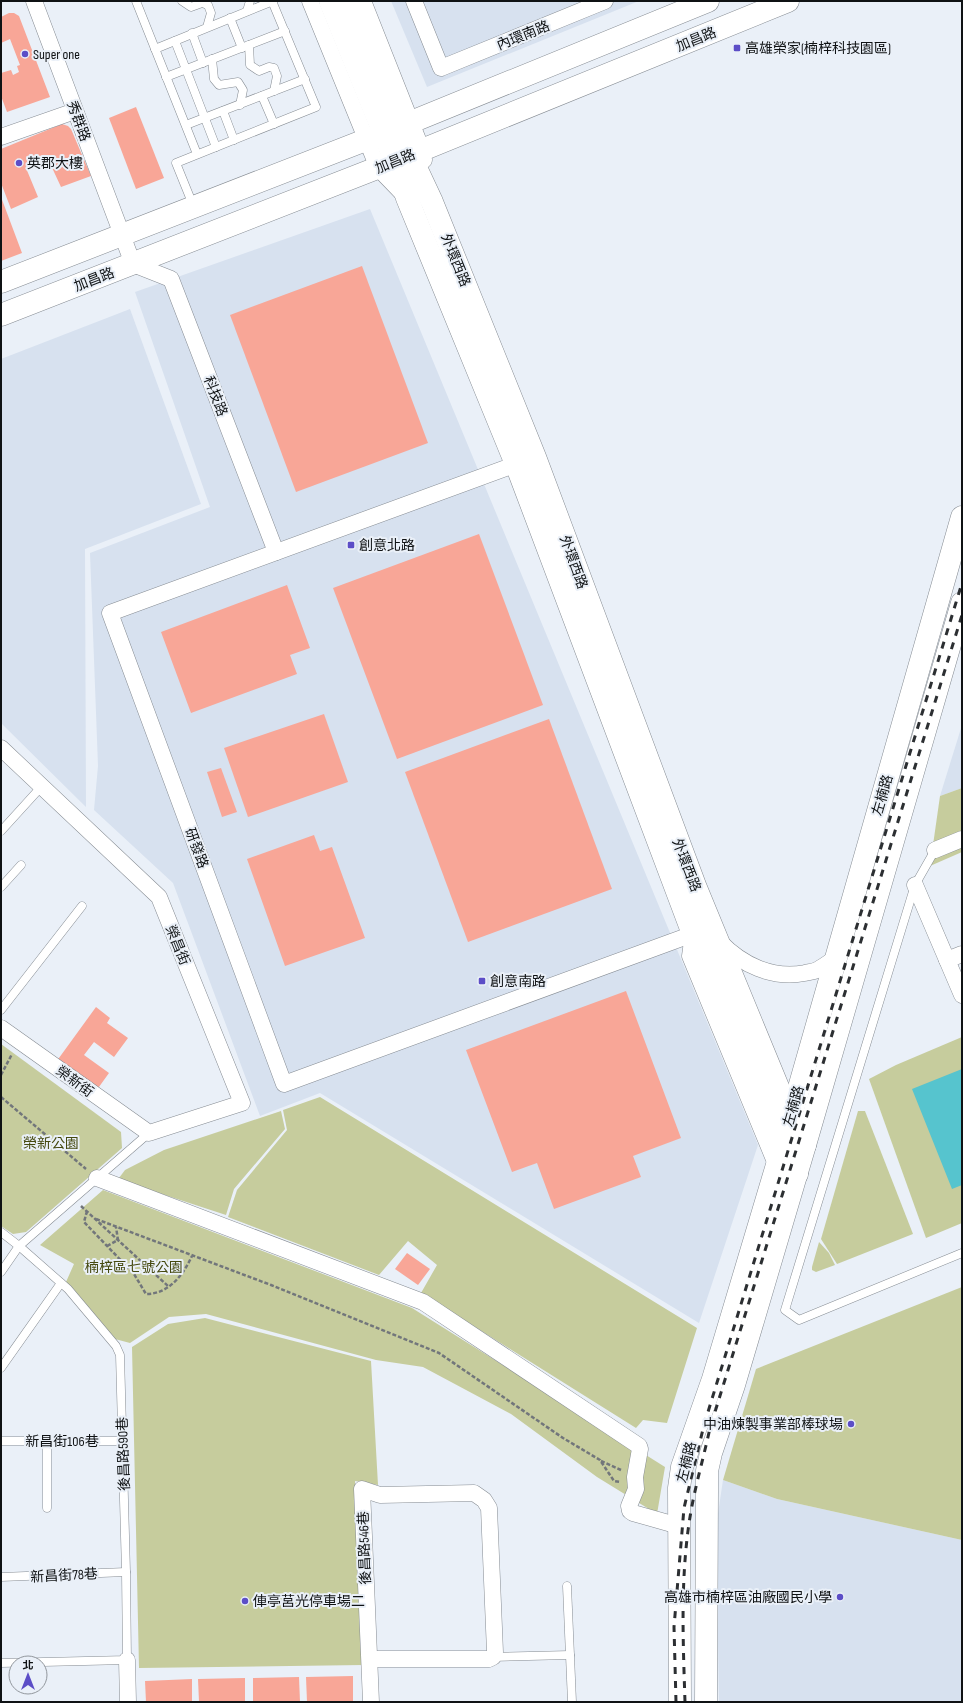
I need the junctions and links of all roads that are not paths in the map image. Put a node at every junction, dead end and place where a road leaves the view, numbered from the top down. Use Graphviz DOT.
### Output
graph roads {
  1 [pos="34,1"];
  2 [pos="136,1"];
  3 [pos="182,1"];
  4 [pos="250,1"];
  5 [pos="272,1"];
  6 [pos="310,1"];
  7 [pos="330,1"];
  8 [pos="348,1"];
  9 [pos="363,1"];
  10 [pos="414,1"];
  11 [pos="605,1"];
  12 [pos="708,1"];
  13 [pos="788,1"];
  14 [pos="248,11"];
  15 [pos="230,18"];
  16 [pos="208,27"];
  17 [pos="285,31"];
  18 [pos="192,34"];
  19 [pos="175,41"];
  20 [pos="246,46"];
  21 [pos="155,49"];
  22 [pos="212,59"];
  23 [pos="203,63"];
  24 [pos="186,69"];
  25 [pos="166,77"];
  26 [pos="305,79"];
  27 [pos="274,91"];
  28 [pos="262,96"];
  29 [pos="240,104"];
  30 [pos="75,111"];
  31 [pos="223,111"];
  32 [pos="205,118"];
  33 [pos="274,124"];
  34 [pos="186,126"];
  35 [pos="390,131"];
  36 [pos="1,137"];
  37 [pos="234,140"];
  38 [pos="216,147"];
  39 [pos="197,154"];
  40 [pos="401,158"];
  41 [pos="194,208"];
  42 [pos="122,236"];
  43 [pos="133,264"];
  44 [pos="1,282"];
  45 [pos="1,315"];
  46 [pos="526,461"];
  47 [pos="962,517"];
  48 [pos="276,552"];
  49 [pos="962,603"];
  50 [pos="1,748"];
  51 [pos="42,786"];
  52 [pos="1,831"];
  53 [pos="962,839"];
  54 [pos="934,850"];
  55 [pos="21,865"];
  56 [pos="915,885"];
  57 [pos="1,886"];
  58 [pos="82,906"];
  59 [pos="693,934"];
  60 [pos="716,938"];
  61 [pos="962,954"];
  62 [pos="836,959"];
  63 [pos="947,960"];
  64 [pos="962,995"];
  65 [pos="1,1010"];
  66 [pos="1,1028"];
  67 [pos="791,1114"];
  68 [pos="149,1134"];
  69 [pos="783,1141"];
  70 [pos="805,1145"];
  71 [pos="776,1165"];
  72 [pos="797,1174"];
  73 [pos="97,1178"];
  74 [pos="789,1196"];
  75 [pos="1,1232"];
  76 [pos="19,1246"];
  77 [pos="962,1253"];
  78 [pos="1,1272"];
  79 [pos="61,1283"];
  80 [pos="1,1368"];
  81 [pos="1,1441"];
  82 [pos="47,1441"];
  83 [pos="122,1441"];
  84 [pos="47,1508"];
  85 [pos="679,1526"];
  86 [pos="126,1572"];
  87 [pos="1,1578"];
  88 [pos="567,1586"];
  89 [pos="570,1655"];
  90 [pos="494,1657"];
  91 [pos="370,1659"];
  92 [pos="127,1660"];
  93 [pos="1,1663"];
  94 [pos="128,1702"];
  95 [pos="371,1702"];
  96 [pos="572,1702"];
  97 [pos="680,1702"];
  98 [pos="706,1702"];
  1 -- 30 [label="street, 秀群路"];
  2 -- 21 [label="lane"];
  3 -- 16 [label="lane"];
  4 -- 14 [label="lane"];
  5 -- 14 [label="lane"];
  5 -- 17 [label="lane"];
  6 -- 35 [label="street, 外環西路"];
  7 -- 35 [label="street, 外環西路"];
  8 -- 35 [label="street, 外環西路"];
  9 -- 35 [label="street, 外環西路"];
  10 -- 11 [label="street, 內環南路"];
  12 -- 35 [label="street"];
  13 -- 40 [label="street, 加昌路"];
  14 -- 15 [label="lane"];
  15 -- 16 [label="lane"];
  15 -- 20 [label="lane"];
  16 -- 18 [label="lane"];
  17 -- 20 [label="lane"];
  17 -- 26 [label="lane"];
  18 -- 19 [label="lane"];
  18 -- 23 [label="lane"];
  19 -- 21 [label="lane"];
  19 -- 24 [label="lane"];
  20 -- 22 [label="lane"];
  20 -- 27 [label="lane"];
  21 -- 25 [label="lane"];
  22 -- 23 [label="lane"];
  22 -- 29 [label="lane"];
  23 -- 24 [label="lane"];
  24 -- 25 [label="lane"];
  24 -- 32 [label="lane"];
  25 -- 34 [label="lane"];
  26 -- 27 [label="lane"];
  26 -- 33 [label="lane"];
  27 -- 28 [label="lane"];
  28 -- 29 [label="lane"];
  28 -- 33 [label="lane"];
  29 -- 31 [label="lane"];
  30 -- 36 [label="street"];
  30 -- 42 [label="street, 秀群路"];
  31 -- 32 [label="lane"];
  31 -- 37 [label="lane"];
  32 -- 34 [label="lane"];
  32 -- 38 [label="lane"];
  33 -- 37 [label="lane"];
  34 -- 39 [label="lane"];
  35 -- 40 [label="street, 外環西路"];
  35 -- 40 [label="street, 外環西路"];
  35 -- 41 [label="street"];
  37 -- 38 [label="lane"];
  38 -- 39 [label="lane"];
  39 -- 41 [label="lane"];
  40 -- 43 [label="street, 加昌路"];
  40 -- 46 [label="street, 外環西路"];
  40 -- 46 [label="street, 外環西路"];
  41 -- 42 [label="street"];
  42 -- 43 [label="street, 秀群路"];
  42 -- 44 [label="street"];
  43 -- 45 [label="street, 加昌路"];
  43 -- 48 [label="street, 科技路"];
  46 -- 48 [label="street"];
  46 -- 59 [label="street, 外環西路"];
  46 -- 60 [label="street, 外環西路"];
  47 -- 62 [label="street, 左楠路"];
  48 -- 59 [label="street, 研發路"];
  49 -- 70 [label="street, 左楠路"];
  50 -- 51 [label="street, 榮昌街"];
  51 -- 52 [label="lane"];
  51 -- 68 [label="street, 榮昌街"];
  53 -- 54 [label="street"];
  54 -- 56 [label="lane"];
  55 -- 57 [label="lane"];
  56 -- 63 [label="street"];
  56 -- 77 [label="lane"];
  58 -- 65 [label="lane"];
  59 -- 69 [label="street, 外環西路"];
  59 -- 71 [label="street, 外環西路"];
  60 -- 62 [label="street, 外環西路"];
  60 -- 67 [label="street, 外環西路"];
  61 -- 63 [label="street"];
  62 -- 67 [label="street, 左楠路"];
  63 -- 64 [label="street"];
  66 -- 68 [label="street, 榮新街"];
  67 -- 69 [label="street, 左楠路"];
  67 -- 70 [label="street, 外環西路"];
  68 -- 73 [label="lane"];
  69 -- 71 [label="street, 左楠路"];
  69 -- 72 [label="street, 外環西路"];
  70 -- 72 [label="street, 左楠路"];
  71 -- 74 [label="street, 外環西路"];
  71 -- 85 [label="street, 左楠路"];
  72 -- 74 [label="street, 左楠路"];
  73 -- 76 [label="lane"];
  73 -- 85 [label="street"];
  74 -- 98 [label="street, 左楠路"];
  75 -- 76 [label="lane, 後昌路590巷"];
  76 -- 78 [label="lane"];
  76 -- 79 [label="lane, 後昌路590巷"];
  79 -- 80 [label="lane"];
  79 -- 83 [label="lane, 後昌路590巷"];
  81 -- 82 [label="lane, 新昌街106巷"];
  82 -- 83 [label="lane, 新昌街106巷"];
  82 -- 84 [label="lane"];
  83 -- 86 [label="lane, 後昌路590巷"];
  85 -- 97 [label="street, 左楠路"];
  86 -- 87 [label="lane, 新昌街78巷"];
  86 -- 92 [label="lane, 後昌路590巷"];
  88 -- 89 [label="lane"];
  89 -- 90 [label="lane"];
  89 -- 96 [label="lane"];
  90 -- 91 [label="street"];
  90 -- 91 [label="street, 後昌路546巷"];
  91 -- 95 [label="street, 後昌路546巷"];
  92 -- 93 [label="lane"];
  92 -- 94 [label="street, 後昌路590巷"];
}
